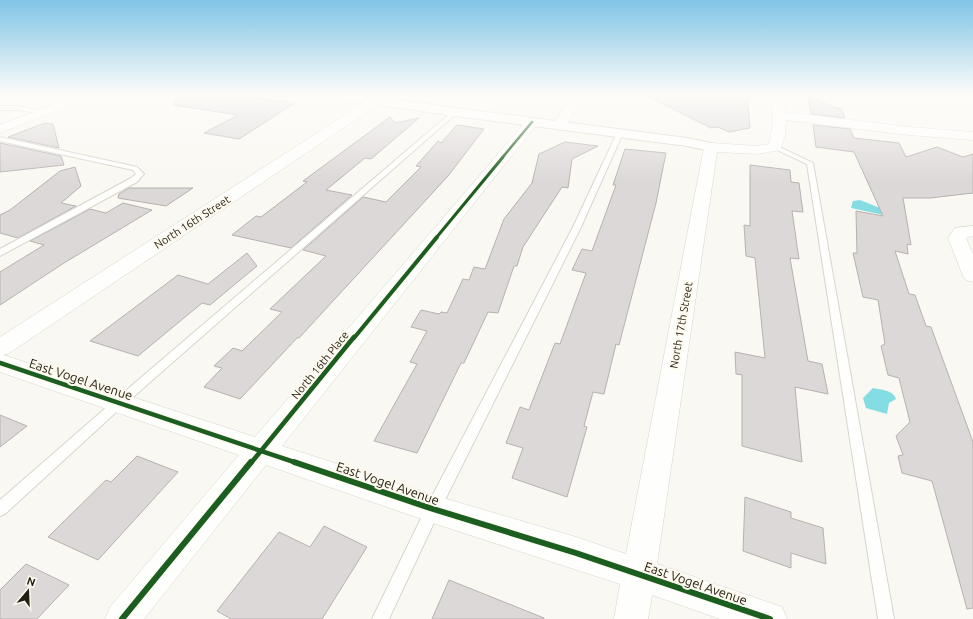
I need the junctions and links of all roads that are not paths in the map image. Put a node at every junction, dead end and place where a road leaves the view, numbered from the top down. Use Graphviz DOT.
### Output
graph roads {
  1 [pos="14,123"];
  2 [pos="339,123"];
  3 [pos="442,123"];
  4 [pos="531,123"];
  5 [pos="540,123"];
  6 [pos="778,123"];
  7 [pos="870,123"];
  8 [pos="559,125"];
  9 [pos="0,128"];
  10 [pos="620,133"];
  11 [pos="973,136"];
  12 [pos="0,139"];
  13 [pos="711,147"];
  14 [pos="774,147"];
  15 [pos="967,232"];
  16 [pos="0,253"];
  17 [pos="973,276"];
  18 [pos="0,348"];
  19 [pos="0,363"];
  20 [pos="120,402"];
  21 [pos="262,450"];
  22 [pos="433,509"];
  23 [pos="0,510"];
  24 [pos="638,575"];
  25 [pos="122,619"];
  26 [pos="380,619"];
  27 [pos="631,619"];
  28 [pos="770,619"];
  29 [pos="886,619"];
  1 -- 9 [label="street"];
  2 -- 18 [label="street, North 16th Street"];
  3 -- 20 [label="lane"];
  4 -- 21 [label="street, North 16th Place"];
  5 -- 8 [label="street"];
  6 -- 14 [label="street"];
  7 -- 11 [label="street"];
  8 -- 10 [label="street"];
  10 -- 13 [label="street"];
  10 -- 22 [label="lane"];
  12 -- 16 [label="lane"];
  13 -- 14 [label="street"];
  13 -- 24 [label="street, North 17th Street"];
  14 -- 29 [label="lane"];
  15 -- 17 [label="street"];
  19 -- 20 [label="street, East Vogel Avenue"];
  20 -- 21 [label="street, East Vogel Avenue"];
  20 -- 23 [label="lane"];
  21 -- 22 [label="street, East Vogel Avenue"];
  21 -- 25 [label="street, North 16th Place"];
  22 -- 24 [label="street, East Vogel Avenue"];
  22 -- 26 [label="lane"];
  24 -- 27 [label="street, North 17th Street"];
  24 -- 28 [label="street, East Vogel Avenue"];
}
